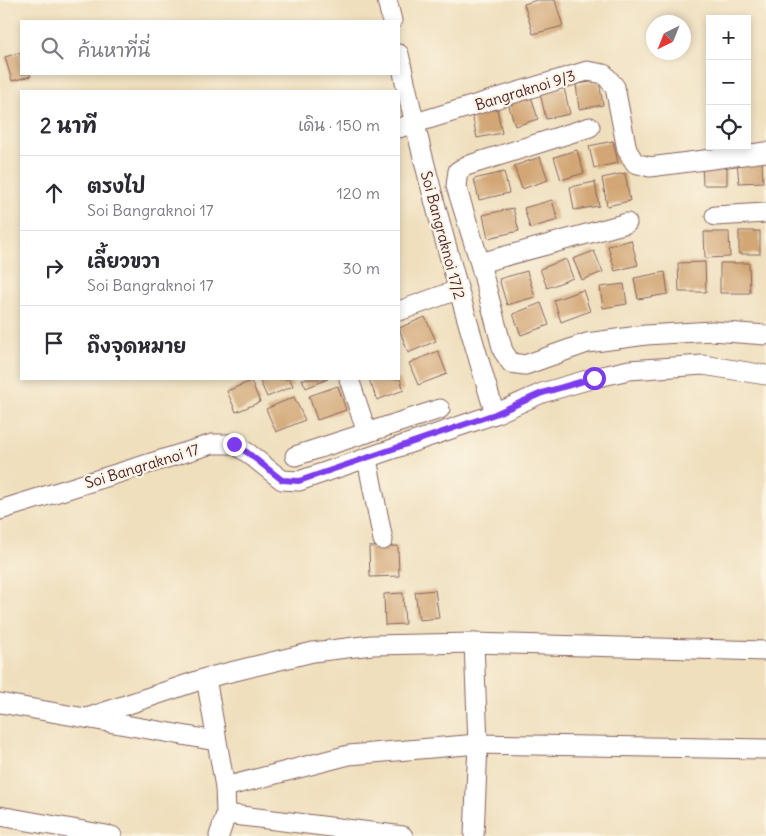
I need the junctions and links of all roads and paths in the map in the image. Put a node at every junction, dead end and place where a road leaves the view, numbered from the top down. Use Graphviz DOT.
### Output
graph roads {
  1 [pos="387,0"];
  2 [pos="392,20"];
  3 [pos="400,64"];
  4 [pos="406,125"];
  5 [pos="590,127"];
  6 [pos="766,152"];
  7 [pos="766,213"];
  8 [pos="715,216"];
  9 [pos="627,223"];
  10 [pos="480,263"];
  11 [pos="457,290"];
  12 [pos="400,311"];
  13 [pos="766,335"];
  14 [pos="766,375"];
  15 [pos="349,380"];
  16 [pos="440,409"];
  17 [pos="495,414"];
  18 [pos="366,433"];
  19 [pos="295,456"];
  20 [pos="367,459"];
  21 [pos="0,510"];
  22 [pos="383,540"];
  23 [pos="474,643"];
  24 [pos="766,651"];
  25 [pos="206,678"];
  26 [pos="0,703"];
  27 [pos="87,718"];
  28 [pos="216,741"];
  29 [pos="478,744"];
  30 [pos="766,749"];
  31 [pos="225,787"];
  32 [pos="226,814"];
  33 [pos="0,816"];
  34 [pos="112,836"];
  35 [pos="219,836"];
  36 [pos="403,836"];
  37 [pos="474,836"];
  1 -- 2 [label="street"];
  3 -- 4 [label="street, Soi Bangraknoi 17/2"];
  4 -- 6 [label="street, Bangraknoi 9/3"];
  4 -- 11 [label="street, Soi Bangraknoi 17/2"];
  5 -- 10 [label="street"];
  7 -- 8 [label="street"];
  9 -- 10 [label="street"];
  10 -- 13 [label="street"];
  11 -- 12 [label="street"];
  11 -- 17 [label="street, Soi Bangraknoi 17/2"];
  14 -- 17 [label="street, Soi Bangraknoi 17"];
  15 -- 18 [label="street"];
  16 -- 18 [label="street"];
  17 -- 20 [label="street, Soi Bangraknoi 17"];
  18 -- 19 [label="street"];
  20 -- 21 [label="street, Soi Bangraknoi 17"];
  20 -- 22 [label="street"];
  23 -- 24 [label="street"];
  23 -- 25 [label="street"];
  23 -- 29 [label="street"];
  25 -- 27 [label="street"];
  25 -- 28 [label="street"];
  26 -- 27 [label="street"];
  27 -- 28 [label="street"];
  28 -- 31 [label="street"];
  29 -- 30 [label="street"];
  29 -- 31 [label="street"];
  29 -- 37 [label="street"];
  31 -- 32 [label="street"];
  32 -- 35 [label="street"];
  32 -- 36 [label="street"];
  33 -- 34 [label="street"];
}
